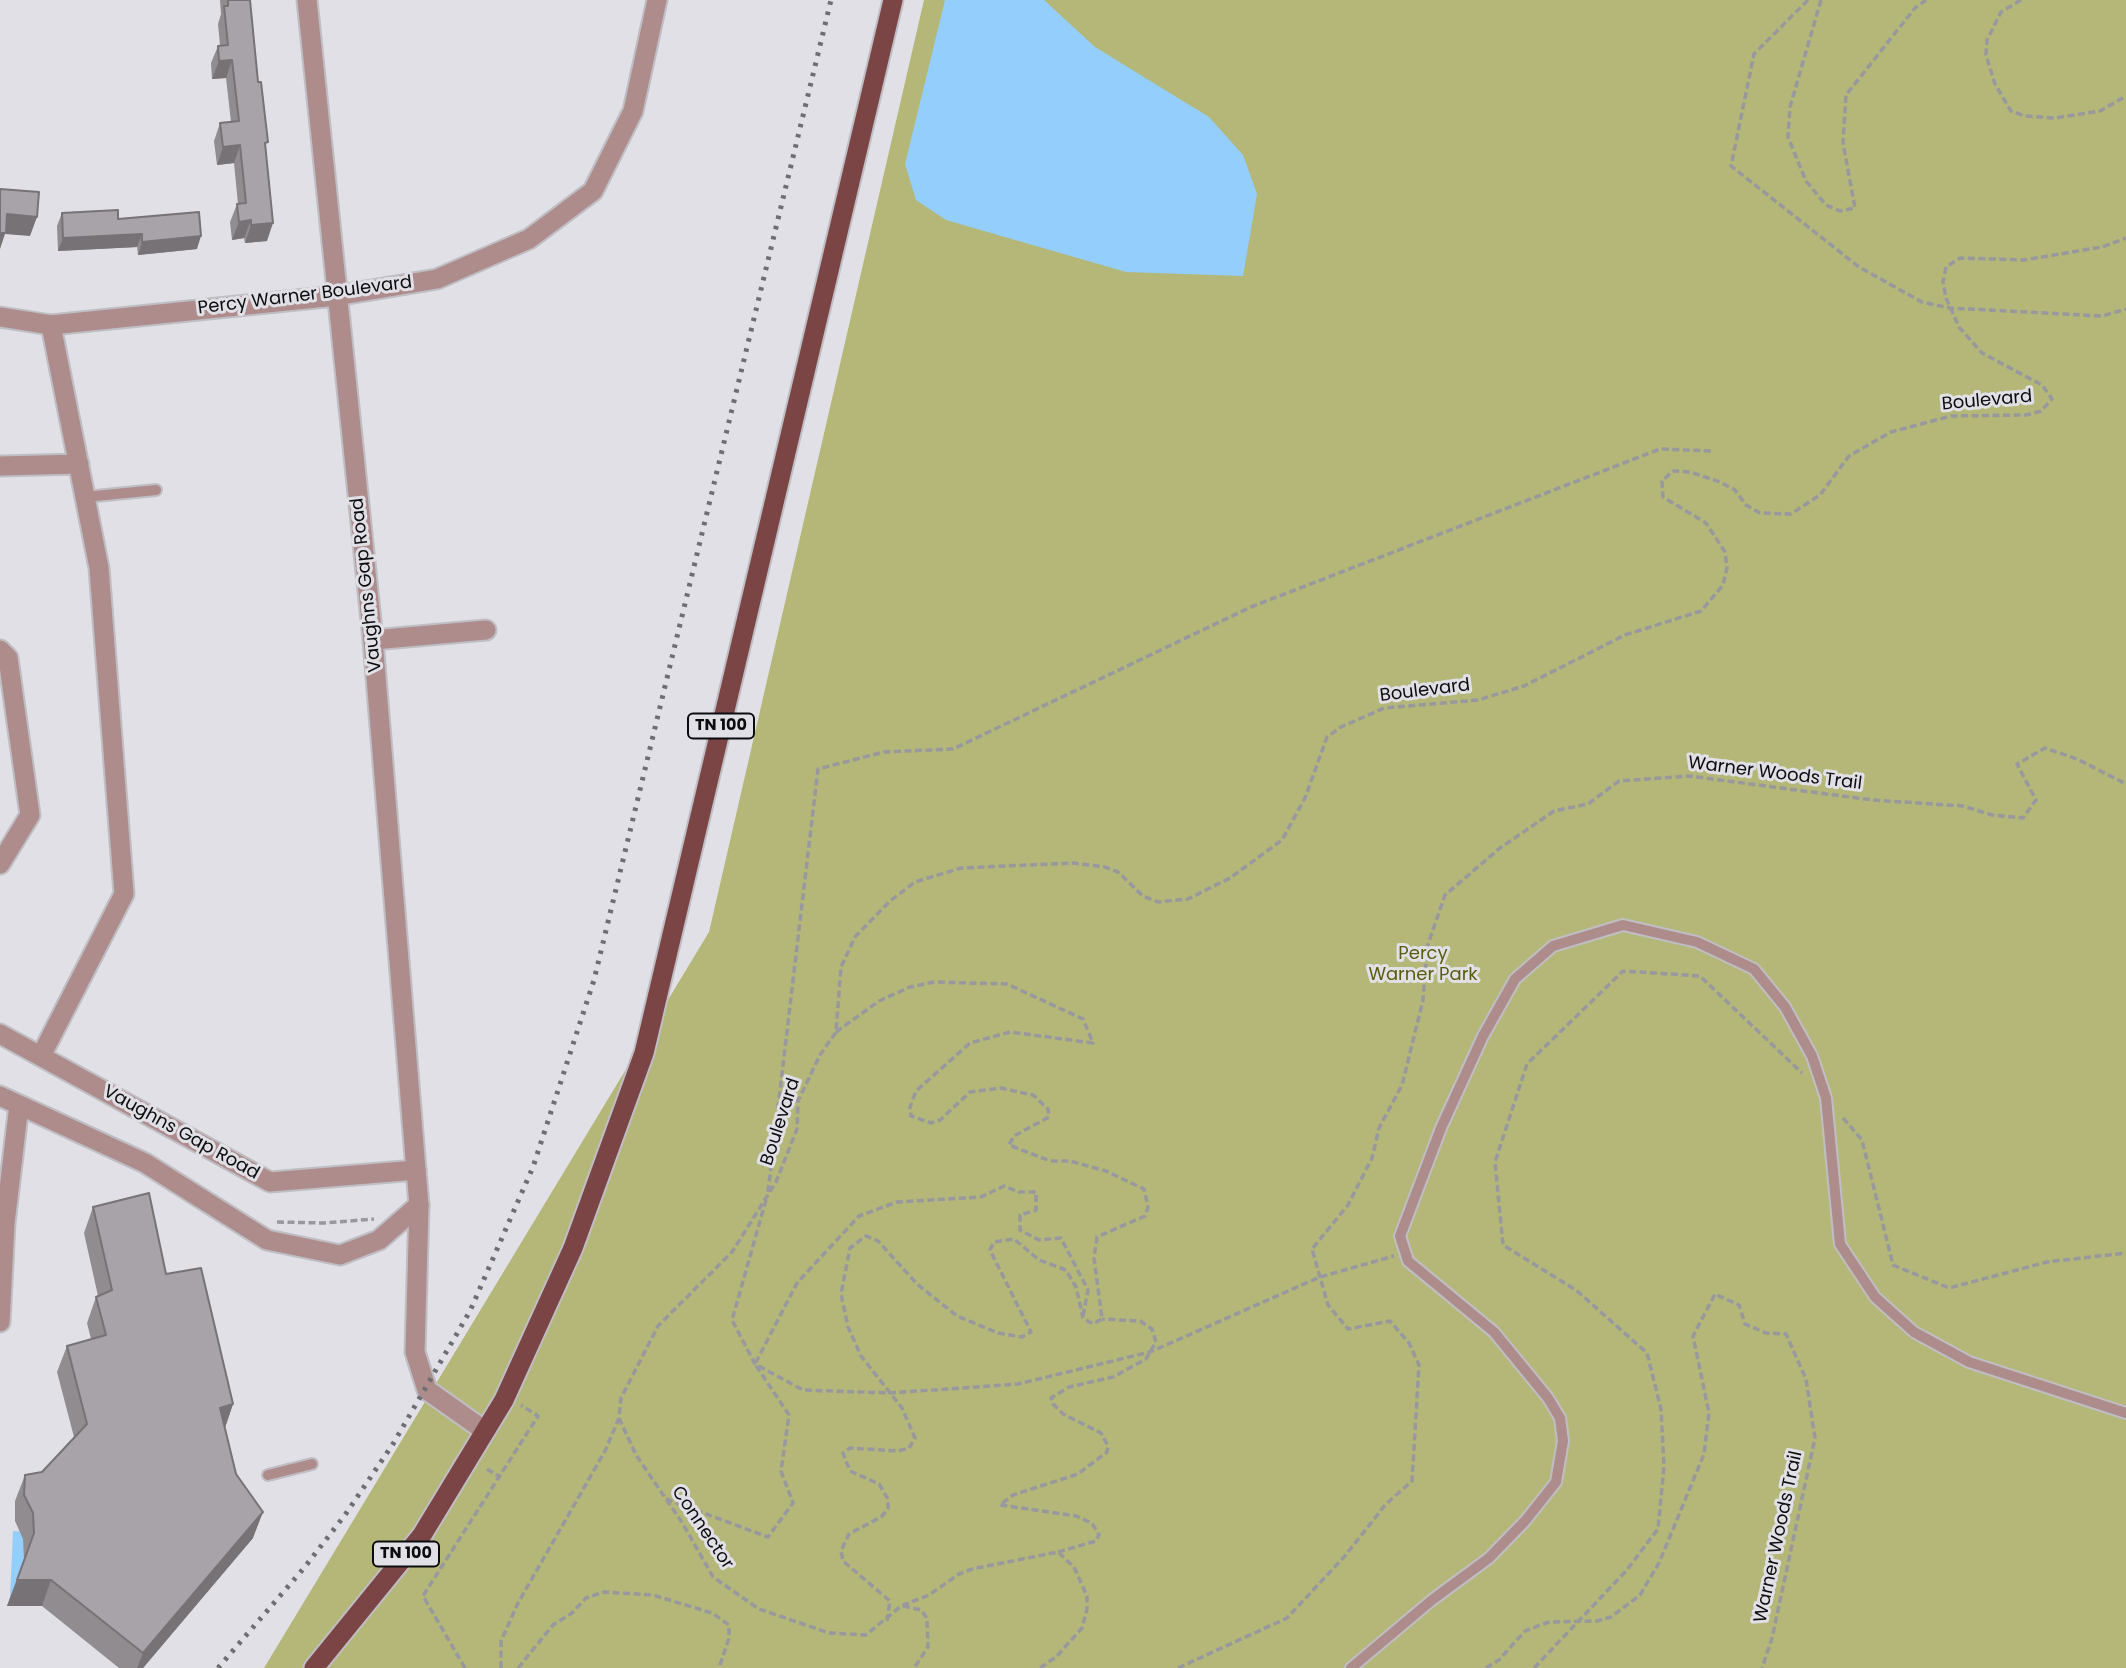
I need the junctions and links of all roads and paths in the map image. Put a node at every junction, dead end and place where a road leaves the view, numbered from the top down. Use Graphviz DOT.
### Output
graph roads {
  1 [pos="307,0"];
  2 [pos="657,0"];
  3 [pos="893,0"];
  4 [pos="1808,0"];
  5 [pos="1821,0"];
  6 [pos="1926,0"];
  7 [pos="2021,0"];
  8 [pos="2126,96"];
  9 [pos="2126,238"];
  10 [pos="336,296"];
  11 [pos="1950,308"];
  12 [pos="2126,309"];
  13 [pos="0,317"];
  14 [pos="51,325"];
  15 [pos="1712,451"];
  16 [pos="79,464"];
  17 [pos="0,466"];
  18 [pos="156,490"];
  19 [pos="85,497"];
  20 [pos="486,630"];
  21 [pos="373,640"];
  22 [pos="0,650"];
  23 [pos="2126,783"];
  24 [pos="0,864"];
  25 [pos="836,1032"];
  26 [pos="0,1034"];
  27 [pos="41,1056"];
  28 [pos="0,1096"];
  29 [pos="1826,1098"];
  30 [pos="19,1105"];
  31 [pos="416,1170"];
  32 [pos="767,1196"];
  33 [pos="419,1205"];
  34 [pos="1406,1253"];
  35 [pos="2126,1253"];
  36 [pos="1320,1277"];
  37 [pos="1083,1318"];
  38 [pos="1102,1319"];
  39 [pos="0,1322"];
  40 [pos="1150,1352"];
  41 [pos="755,1364"];
  42 [pos="890,1393"];
  43 [pos="506,1395"];
  44 [pos="2126,1413"];
  45 [pos="620,1418"];
  46 [pos="485,1431"];
  47 [pos="313,1464"];
  48 [pos="487,1469"];
  49 [pos="268,1475"];
  50 [pos="500,1477"];
  51 [pos="666,1499"];
  52 [pos="1058,1552"];
  53 [pos="901,1606"];
  54 [pos="887,1620"];
  55 [pos="1577,1621"];
  56 [pos="314,1668"];
  57 [pos="464,1668"];
  58 [pos="501,1668"];
  59 [pos="518,1668"];
  60 [pos="719,1668"];
  61 [pos="914,1668"];
  62 [pos="1040,1668"];
  63 [pos="1178,1668"];
  64 [pos="1351,1668"];
  65 [pos="1486,1668"];
  66 [pos="1534,1668"];
  67 [pos="1762,1668"];
  1 -- 10 [label="street, Vaughns Gap Road"];
  2 -- 10 [label="street, Percy Warner Boulevard"];
  3 -- 43 [label="main road, TN 100"];
  4 -- 11 [label="path"];
  5 -- 6 [label="path"];
  7 -- 8 [label="path"];
  9 -- 11 [label="path, Boulevard"];
  10 -- 14 [label="street, Percy Warner Boulevard"];
  10 -- 21 [label="street, Vaughns Gap Road"];
  11 -- 12 [label="path"];
  11 -- 25 [label="path, Boulevard"];
  13 -- 14 [label="street, Percy Warner Boulevard"];
  14 -- 16 [label="street"];
  15 -- 32 [label="path"];
  16 -- 17 [label="street"];
  16 -- 19 [label="street"];
  18 -- 19 [label="lane"];
  19 -- 27 [label="street"];
  20 -- 21 [label="street"];
  21 -- 31 [label="street, Vaughns Gap Road"];
  22 -- 24 [label="street"];
  23 -- 36 [label="path, Warner Woods Trail"];
  25 -- 32 [label="path, Boulevard"];
  25 -- 38 [label="path"];
  26 -- 27 [label="street, Vaughns Gap Road"];
  27 -- 31 [label="street, Vaughns Gap Road"];
  28 -- 30 [label="street"];
  29 -- 34 [label="lane"];
  29 -- 35 [label="path"];
  29 -- 44 [label="lane"];
  29 -- 55 [label="path"];
  30 -- 33 [label="street"];
  30 -- 39 [label="street"];
  31 -- 33 [label="street, Vaughns Gap Road"];
  32 -- 41 [label="path"];
  32 -- 45 [label="path, Boulevard"];
  33 -- 46 [label="street, Vaughns Gap Road"];
  34 -- 36 [label="path"];
  34 -- 64 [label="lane"];
  36 -- 40 [label="path"];
  36 -- 63 [label="path, Warner Woods Trail"];
  37 -- 38 [label="path"];
  37 -- 41 [label="path"];
  37 -- 42 [label="path"];
  38 -- 40 [label="path"];
  40 -- 42 [label="path"];
  40 -- 52 [label="path, Connector"];
  41 -- 42 [label="path"];
  41 -- 51 [label="path"];
  42 -- 54 [label="path"];
  43 -- 46 [label="main road, TN 100"];
  43 -- 50 [label="path"];
  45 -- 51 [label="path, Connector"];
  45 -- 58 [label="path, Boulevard"];
  46 -- 56 [label="main road, TN 100"];
  47 -- 49 [label="lane"];
  48 -- 50 [label="path"];
  50 -- 57 [label="path"];
  51 -- 54 [label="path, Connector"];
  52 -- 53 [label="path, Connector"];
  52 -- 62 [label="path"];
  53 -- 54 [label="path, Connector"];
  53 -- 61 [label="path"];
  55 -- 65 [label="path, Warner Woods Trail"];
  55 -- 66 [label="path"];
  55 -- 67 [label="path, Warner Woods Trail"];
  59 -- 60 [label="path"];
}
